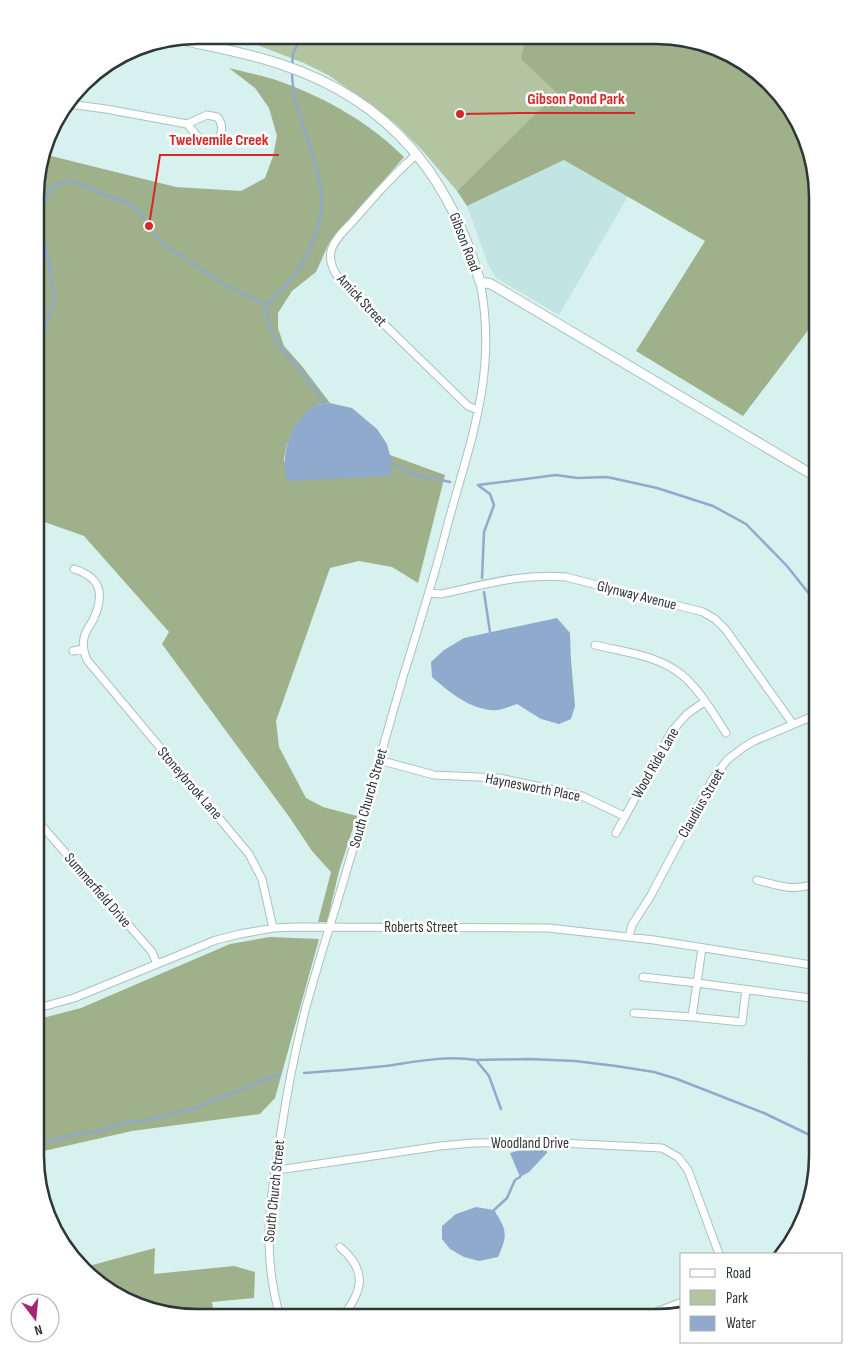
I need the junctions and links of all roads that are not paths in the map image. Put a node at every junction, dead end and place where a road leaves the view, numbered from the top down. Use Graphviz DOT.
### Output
graph roads {
  1 [pos="199,44"];
  2 [pos="75,105"];
  3 [pos="187,124"];
  4 [pos="418,154"];
  5 [pos="480,282"];
  6 [pos="478,410"];
  7 [pos="809,473"];
  8 [pos="74,569"];
  9 [pos="429,592"];
  10 [pos="595,644"];
  11 [pos="83,649"];
  12 [pos="73,651"];
  13 [pos="704,702"];
  14 [pos="809,718"];
  15 [pos="793,724"];
  16 [pos="726,733"];
  17 [pos="379,760"];
  18 [pos="624,816"];
  19 [pos="44,827"];
  20 [pos="616,833"];
  21 [pos="757,880"];
  22 [pos="809,886"];
  23 [pos="329,927"];
  24 [pos="274,928"];
  25 [pos="629,937"];
  26 [pos="702,948"];
  27 [pos="157,964"];
  28 [pos="809,965"];
  29 [pos="643,977"];
  30 [pos="697,983"];
  31 [pos="746,990"];
  32 [pos="809,998"];
  33 [pos="44,1006"];
  34 [pos="634,1013"];
  35 [pos="692,1017"];
  36 [pos="275,1168"];
  37 [pos="340,1247"];
  38 [pos="719,1253"];
  39 [pos="680,1303"];
  40 [pos="278,1309"];
  41 [pos="348,1309"];
  42 [pos="665,1309"];
  1 -- 4 [label="street, Gibson Road"];
  2 -- 3 [label="street"];
  3 -- 3 [label="street"];
  4 -- 5 [label="street, Gibson Road"];
  4 -- 6 [label="street, Amick Street"];
  5 -- 6 [label="street, South Church Street"];
  5 -- 7 [label="street, Gibson Road"];
  6 -- 9 [label="street, South Church Street"];
  8 -- 11 [label="street"];
  9 -- 15 [label="street, Glynway Avenue"];
  9 -- 17 [label="street, South Church Street"];
  10 -- 13 [label="street"];
  11 -- 12 [label="street"];
  11 -- 24 [label="street, Stoneybrook Lane"];
  13 -- 16 [label="street"];
  13 -- 18 [label="street, Wood Ride Lane"];
  14 -- 15 [label="street, Claudius Street"];
  15 -- 25 [label="street, Claudius Street"];
  17 -- 18 [label="street, Haynesworth Place"];
  17 -- 23 [label="street, South Church Street"];
  18 -- 20 [label="street, Wood Ride Lane"];
  19 -- 27 [label="street, Summerfield Drive"];
  21 -- 22 [label="street"];
  23 -- 24 [label="street, Roberts Street"];
  23 -- 25 [label="street, Roberts Street"];
  23 -- 36 [label="street, South Church Street"];
  24 -- 27 [label="street, Roberts Street"];
  25 -- 26 [label="street, Roberts Street"];
  26 -- 28 [label="street, Roberts Street"];
  26 -- 30 [label="street"];
  27 -- 33 [label="street, Roberts Street"];
  29 -- 30 [label="street"];
  30 -- 31 [label="street"];
  30 -- 35 [label="street"];
  31 -- 32 [label="street"];
  31 -- 35 [label="street"];
  34 -- 35 [label="street"];
  36 -- 38 [label="street, Woodland Drive"];
  36 -- 40 [label="street, South Church Street"];
  37 -- 41 [label="street"];
  39 -- 42 [label="street"];
}
